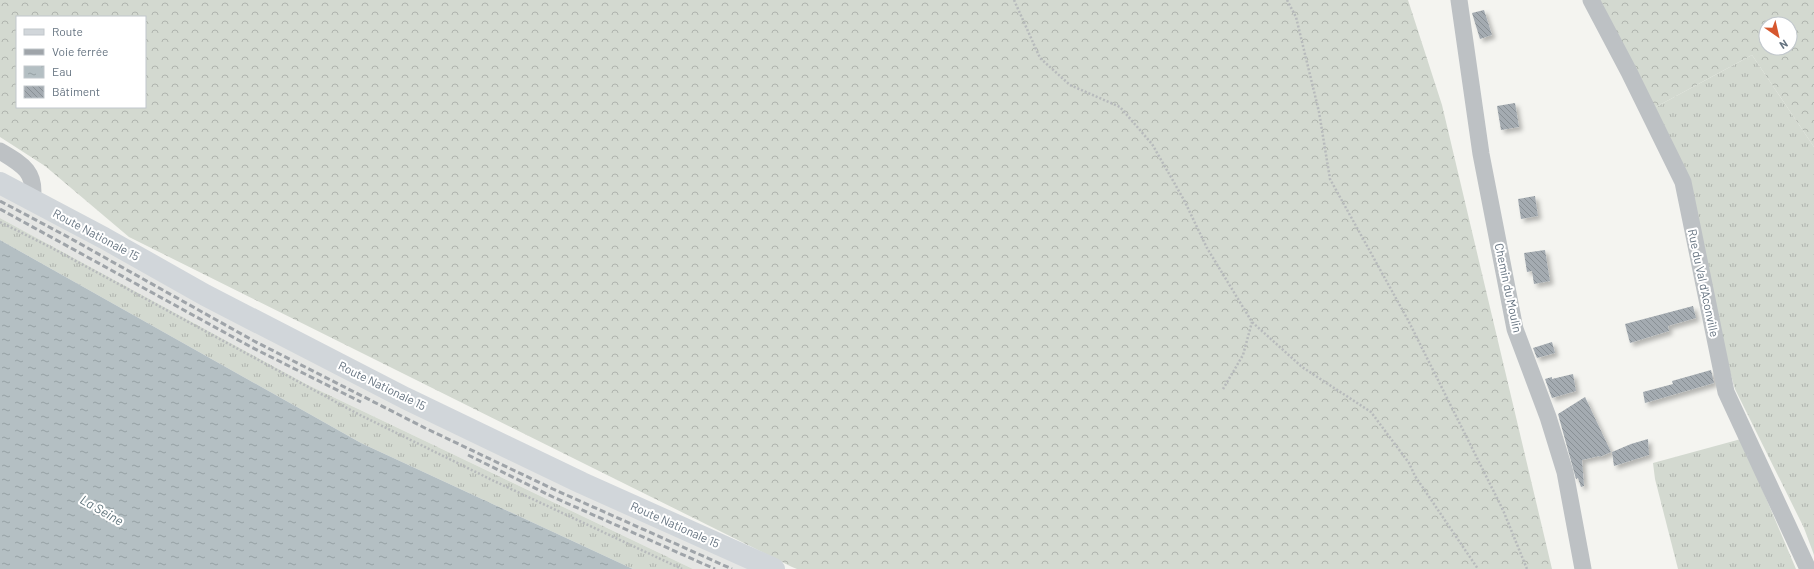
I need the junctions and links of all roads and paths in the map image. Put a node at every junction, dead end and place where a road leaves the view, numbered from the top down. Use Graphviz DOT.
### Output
graph roads {
  1 [pos="1014,0"];
  2 [pos="1287,0"];
  3 [pos="1459,0"];
  4 [pos="1591,0"];
  5 [pos="0,151"];
  6 [pos="0,183"];
  7 [pos="32,201"];
  8 [pos="0,222"];
  9 [pos="1252,322"];
  10 [pos="1223,389"];
  11 [pos="682,569"];
  12 [pos="774,569"];
  13 [pos="1478,569"];
  14 [pos="1527,569"];
  15 [pos="1583,569"];
  16 [pos="1808,569"];
  1 -- 9 [label="path"];
  2 -- 14 [label="path"];
  3 -- 15 [label="street, Chemin du Moulin"];
  4 -- 16 [label="street, Rue du Val d'Aconville"];
  5 -- 7 [label="street"];
  6 -- 7 [label="main road, Route Nationale 15"];
  7 -- 12 [label="main road, Route Nationale 15"];
  8 -- 11 [label="path"];
  9 -- 10 [label="path"];
  9 -- 13 [label="path"];
}
